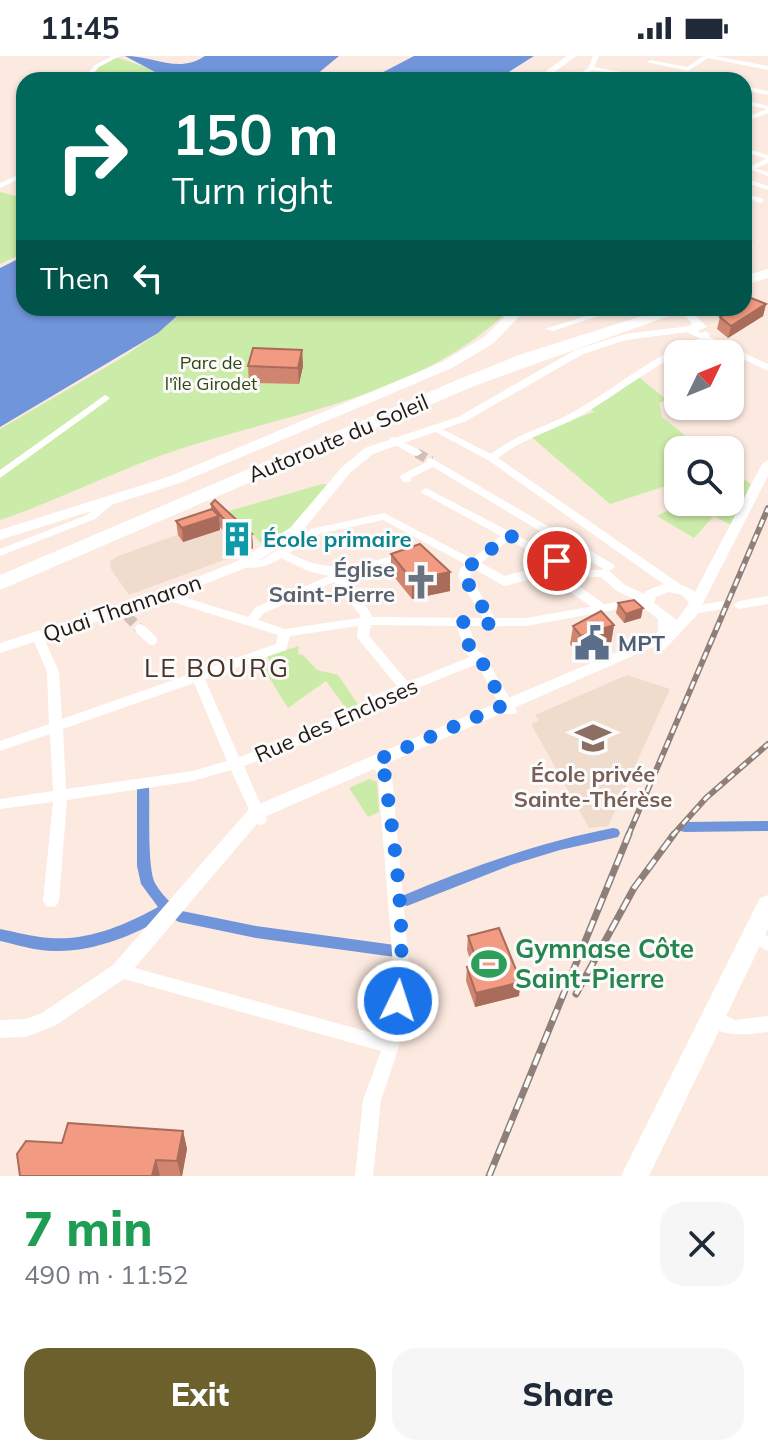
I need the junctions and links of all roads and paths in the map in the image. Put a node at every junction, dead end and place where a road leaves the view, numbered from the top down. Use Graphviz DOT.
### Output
graph roads {
  1 [pos="117,56"];
  2 [pos="572,56"];
  3 [pos="596,56"];
  4 [pos="707,56"];
  5 [pos="729,58"];
  6 [pos="652,59"];
  7 [pos="591,68"];
  8 [pos="768,68"];
  9 [pos="91,72"];
  10 [pos="549,72"];
  11 [pos="586,72"];
  12 [pos="612,72"];
  13 [pos="768,158"];
  14 [pos="752,168"];
  15 [pos="768,174"];
  16 [pos="752,198"];
  17 [pos="760,201"];
  18 [pos="503,316"];
  19 [pos="513,316"];
  20 [pos="593,316"];
  21 [pos="631,316"];
  22 [pos="695,325"];
  23 [pos="549,329"];
  24 [pos="768,368"];
  25 [pos="105,398"];
  26 [pos="433,428"];
  27 [pos="394,440"];
  28 [pos="417,453"];
  29 [pos="492,458"];
  30 [pos="768,464"];
  31 [pos="0,475"];
  32 [pos="407,480"];
  33 [pos="426,491"];
  34 [pos="111,500"];
  35 [pos="0,528"];
  36 [pos="0,535"];
  37 [pos="509,535"];
  38 [pos="0,553"];
  39 [pos="281,553"];
  40 [pos="414,554"];
  41 [pos="633,555"];
  42 [pos="472,563"];
  43 [pos="243,564"];
  44 [pos="606,570"];
  45 [pos="0,571"];
  46 [pos="335,575"];
  47 [pos="505,581"];
  48 [pos="0,583"];
  49 [pos="164,595"];
  50 [pos="647,600"];
  51 [pos="689,600"];
  52 [pos="719,604"];
  53 [pos="743,605"];
  54 [pos="767,605"];
  55 [pos="601,608"];
  56 [pos="665,619"];
  57 [pos="364,621"];
  58 [pos="462,622"];
  59 [pos="250,623"];
  60 [pos="493,624"];
  61 [pos="140,629"];
  62 [pos="285,633"];
  63 [pos="38,637"];
  64 [pos="152,640"];
  65 [pos="0,648"];
  66 [pos="480,658"];
  67 [pos="197,676"];
  68 [pos="406,688"];
  69 [pos="507,708"];
  70 [pos="55,727"];
  71 [pos="0,746"];
  72 [pos="237,763"];
  73 [pos="379,763"];
  74 [pos="60,798"];
  75 [pos="0,804"];
  76 [pos="258,816"];
  77 [pos="51,901"];
  78 [pos="768,905"];
  79 [pos="760,940"];
  80 [pos="120,971"];
  81 [pos="712,1017"];
  82 [pos="768,1024"];
  83 [pos="0,1029"];
  84 [pos="391,1046"];
  85 [pos="364,1176"];
  86 [pos="635,1176"];
  1 -- 9 [label="street"];
  2 -- 10 [label="main road"];
  3 -- 7 [label="street"];
  4 -- 5 [label="street"];
  4 -- 6 [label="street"];
  5 -- 8 [label="street"];
  7 -- 11 [label="street"];
  7 -- 12 [label="street"];
  13 -- 14 [label="street"];
  14 -- 15 [label="street"];
  16 -- 17 [label="street"];
  18 -- 35 [label="main road"];
  19 -- 34 [label="main road"];
  20 -- 23 [label="street"];
  21 -- 45 [label="highway, Autoroute du Soleil"];
  22 -- 24 [label="street, Quai Thannaron"];
  22 -- 26 [label="street, Quai Thannaron"];
  22 -- 29 [label="street"];
  22 -- 48 [label="highway, Autoroute du Soleil"];
  25 -- 31 [label="street"];
  26 -- 27 [label="street, Quai Thannaron"];
  26 -- 29 [label="street"];
  27 -- 28 [label="street"];
  27 -- 43 [label="street, Quai Thannaron"];
  29 -- 41 [label="street"];
  30 -- 51 [label="street"];
  32 -- 44 [label="street"];
  33 -- 37 [label="street"];
  34 -- 36 [label="main road"];
  34 -- 38 [label="street"];
  37 -- 42 [label="street"];
  37 -- 44 [label="street"];
  39 -- 42 [label="street"];
  39 -- 43 [label="street"];
  39 -- 46 [label="street"];
  40 -- 46 [label="street"];
  41 -- 44 [label="street"];
  41 -- 51 [label="street"];
  42 -- 47 [label="street"];
  42 -- 60 [label="street"];
  43 -- 49 [label="street, Quai Thannaron"];
  44 -- 50 [label="street"];
  46 -- 57 [label="street"];
  46 -- 59 [label="street"];
  47 -- 55 [label="street"];
  49 -- 59 [label="street"];
  49 -- 63 [label="street, Quai Thannaron"];
  50 -- 51 [label="street"];
  50 -- 55 [label="street"];
  50 -- 56 [label="street"];
  51 -- 52 [label="street"];
  51 -- 56 [label="street"];
  51 -- 69 [label="street"];
  53 -- 54 [label="street"];
  55 -- 60 [label="street"];
  56 -- 69 [label="street"];
  57 -- 58 [label="street"];
  57 -- 62 [label="street"];
  57 -- 68 [label="street"];
  58 -- 60 [label="street"];
  58 -- 66 [label="street"];
  59 -- 62 [label="street"];
  61 -- 64 [label="street"];
  62 -- 67 [label="street"];
  63 -- 65 [label="street, Quai Thannaron"];
  63 -- 70 [label="street"];
  66 -- 68 [label="street, Rue des Encloses"];
  66 -- 69 [label="street"];
  67 -- 70 [label="street"];
  67 -- 72 [label="street"];
  68 -- 72 [label="street, Rue des Encloses"];
  69 -- 73 [label="street"];
  70 -- 71 [label="street"];
  70 -- 74 [label="street"];
  72 -- 74 [label="street, Rue des Encloses"];
  72 -- 76 [label="street"];
  73 -- 76 [label="street"];
  73 -- 84 [label="street"];
  74 -- 75 [label="street, Rue des Encloses"];
  74 -- 77 [label="street"];
  76 -- 80 [label="street"];
  78 -- 79 [label="main road"];
  79 -- 81 [label="main road"];
  80 -- 83 [label="street"];
  80 -- 84 [label="street"];
  81 -- 82 [label="street"];
  81 -- 86 [label="main road"];
  84 -- 85 [label="street"];
}
